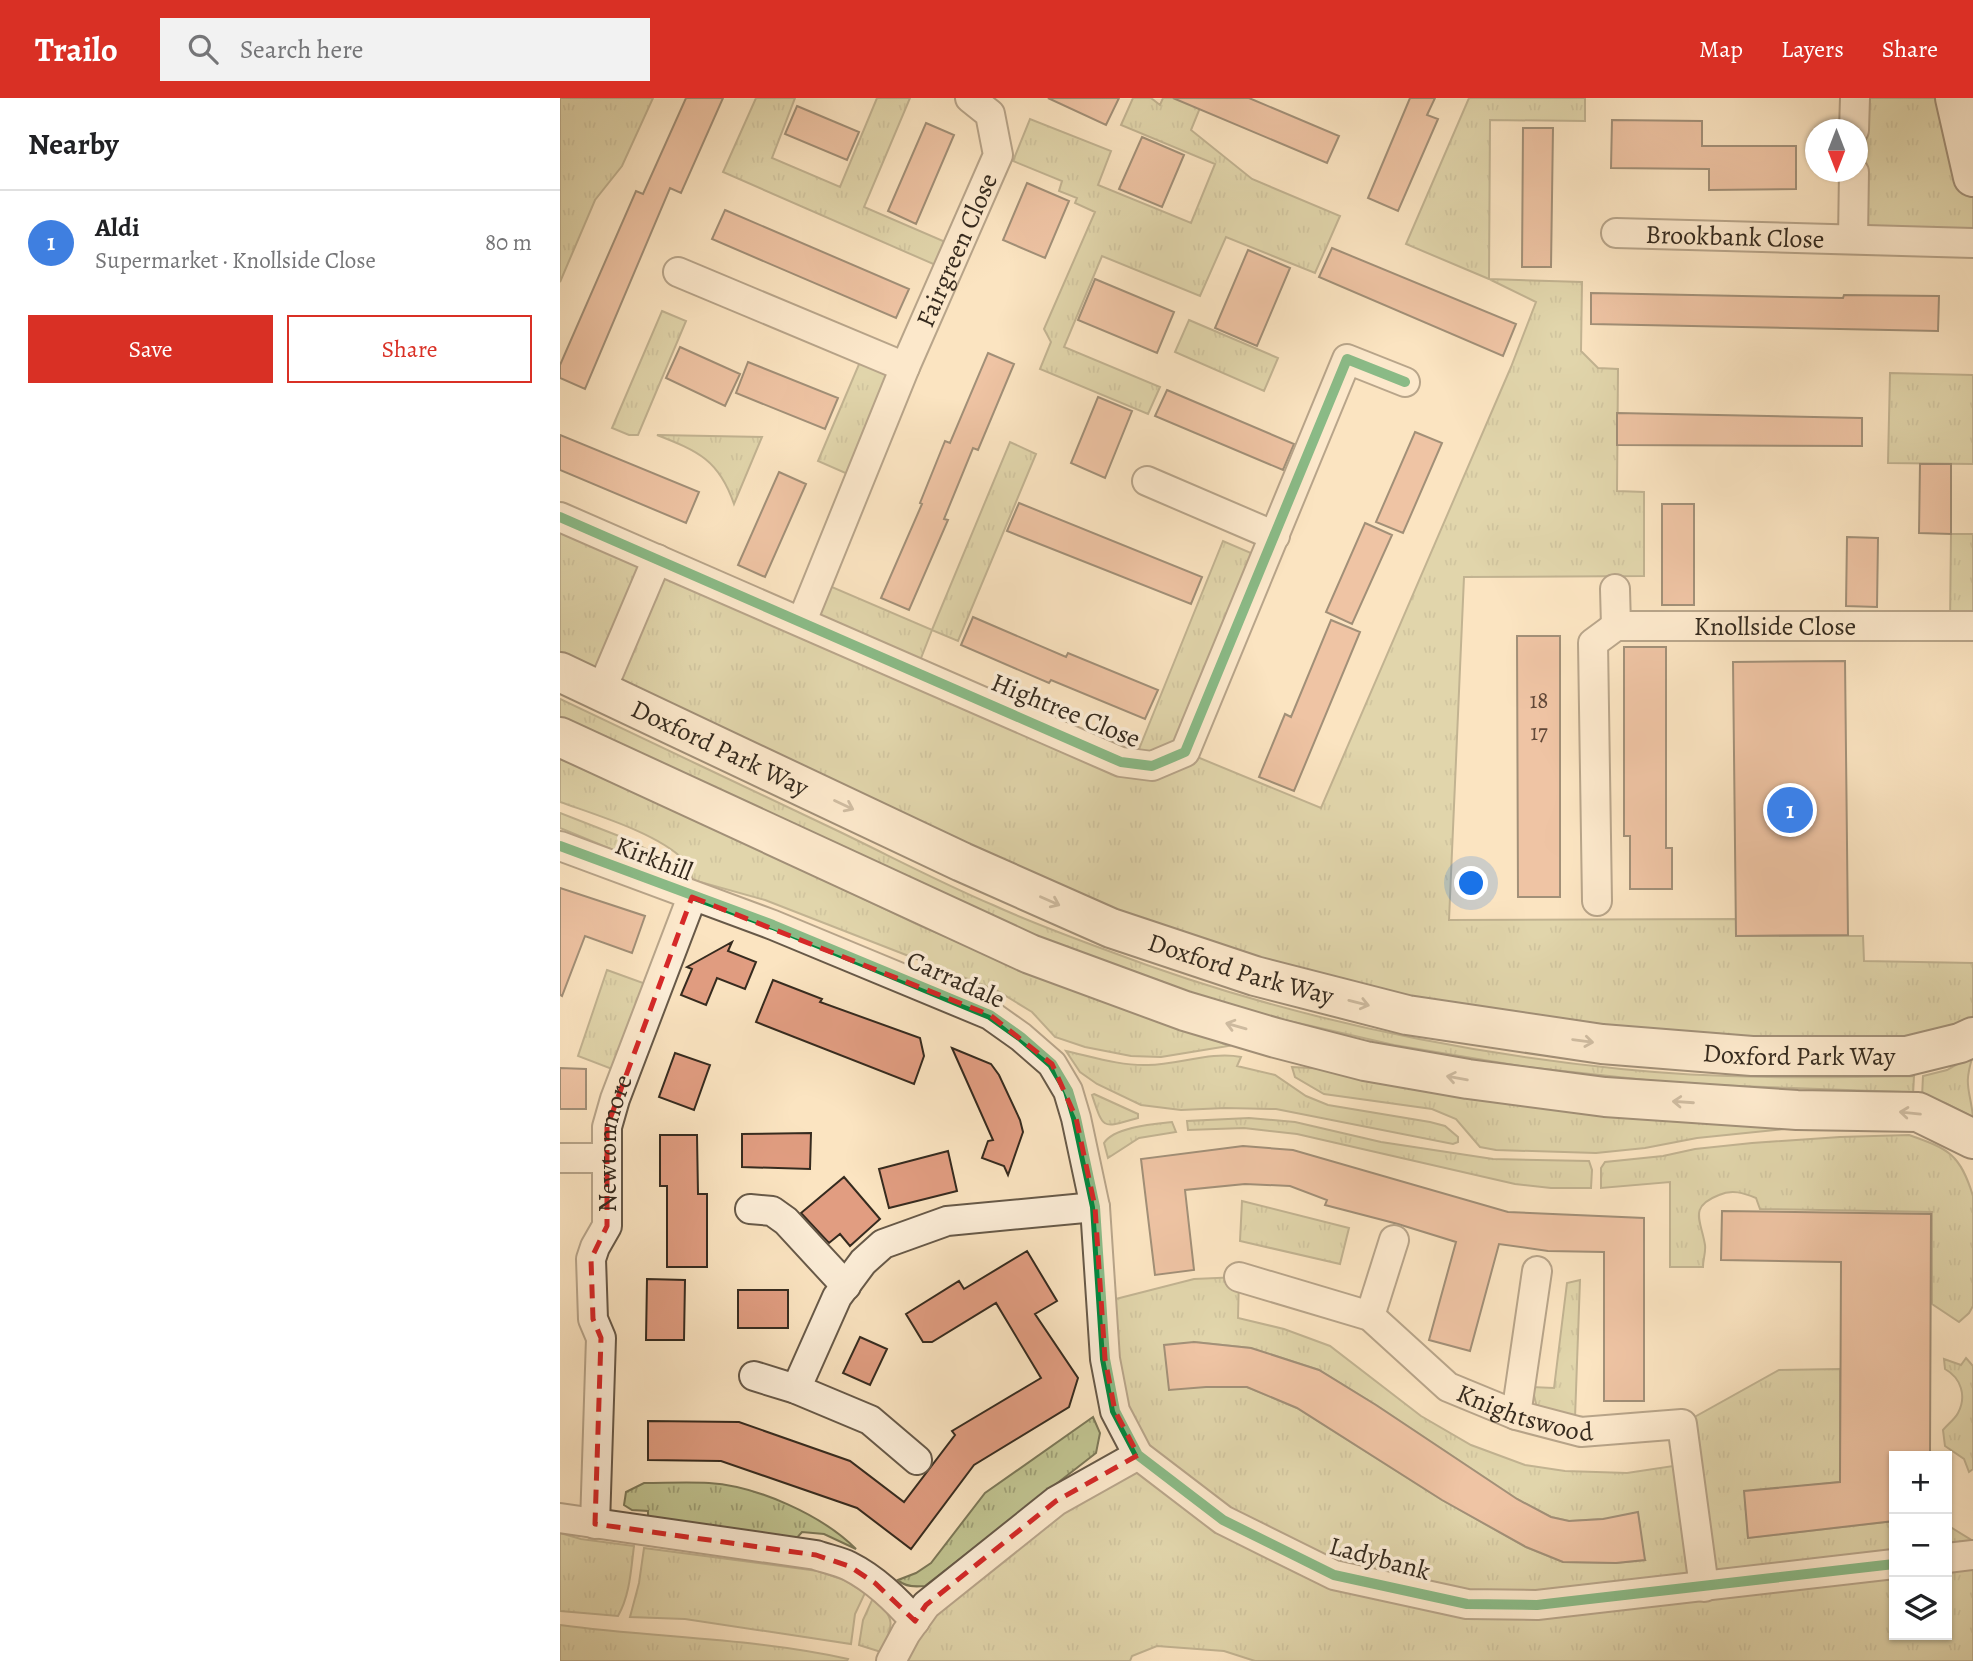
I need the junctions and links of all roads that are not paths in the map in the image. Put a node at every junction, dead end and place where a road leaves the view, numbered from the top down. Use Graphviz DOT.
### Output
graph roads {
  1 [pos="970,98"];
  2 [pos="1854,98"];
  3 [pos="1955,98"];
  4 [pos="1854,119"];
  5 [pos="1973,177"];
  6 [pos="1854,182"];
  7 [pos="1616,233"];
  8 [pos="1853,239"];
  9 [pos="1973,243"];
  10 [pos="678,272"];
  11 [pos="905,367"];
  12 [pos="1405,382"];
  13 [pos="1147,481"];
  14 [pos="560,517"];
  15 [pos="1275,536"];
  16 [pos="657,559"];
  17 [pos="1615,589"];
  18 [pos="802,621"];
  19 [pos="1616,626"];
  20 [pos="1973,626"];
  21 [pos="560,673"];
  22 [pos="601,691"];
  23 [pos="560,737"];
  24 [pos="560,846"];
  25 [pos="692,897"];
  26 [pos="1597,901"];
  27 [pos="731,912"];
  28 [pos="1973,1037"];
  29 [pos="1973,1139"];
  30 [pos="560,1158"];
  31 [pos="607,1158"];
  32 [pos="1095,1207"];
  33 [pos="750,1209"];
  34 [pos="1394,1240"];
  35 [pos="1537,1271"];
  36 [pos="1239,1277"];
  37 [pos="846,1286"];
  38 [pos="1370,1316"];
  39 [pos="754,1376"];
  40 [pos="796,1389"];
  41 [pos="1516,1415"];
  42 [pos="1138,1455"];
  43 [pos="917,1460"];
  44 [pos="560,1518"];
  45 [pos="595,1524"];
  46 [pos="1973,1555"];
  47 [pos="1952,1557"];
  48 [pos="1889,1565"];
  49 [pos="1704,1587"];
  50 [pos="915,1621"];
  51 [pos="891,1661"];
  1 -- 11 [label="street, Fairgreen Close"];
  2 -- 4 [label="street"];
  3 -- 5 [label="main road"];
  6 -- 8 [label="street, Brookbank Close"];
  7 -- 8 [label="street, Brookbank Close"];
  8 -- 9 [label="street, Brookbank Close"];
  10 -- 11 [label="street"];
  11 -- 18 [label="street, Fairgreen Close"];
  12 -- 15 [label="street, Hightree Close"];
  13 -- 15 [label="street"];
  14 -- 16 [label="street, Hightree Close"];
  15 -- 18 [label="street, Hightree Close"];
  16 -- 18 [label="street, Hightree Close"];
  16 -- 22 [label="street"];
  17 -- 19 [label="street"];
  19 -- 20 [label="street, Knollside Close"];
  19 -- 26 [label="street"];
  21 -- 22 [label="main road, Doxford Park Way"];
  22 -- 28 [label="main road, Doxford Park Way, one-way"];
  29 -- 23 [label="main road, Doxford Park Way, one-way"];
  24 -- 25 [label="street, Kirkhill"];
  25 -- 27 [label="street, Kirkhill"];
  25 -- 31 [label="street, Newtonmore"];
  27 -- 32 [label="street, Carradale"];
  30 -- 31 [label="street"];
  31 -- 45 [label="street, Newtonmore"];
  32 -- 37 [label="street"];
  32 -- 42 [label="street, Ladybank"];
  33 -- 37 [label="street"];
  34 -- 38 [label="street"];
  35 -- 41 [label="street"];
  36 -- 38 [label="street, Knightswood"];
  37 -- 40 [label="street"];
  38 -- 41 [label="street, Knightswood"];
  39 -- 40 [label="street"];
  40 -- 43 [label="street"];
  41 -- 49 [label="street, Knightswood"];
  42 -- 49 [label="street, Ladybank"];
  42 -- 50 [label="street"];
  44 -- 45 [label="street"];
  45 -- 50 [label="street"];
  46 -- 47 [label="street"];
  48 -- 49 [label="street, Ladybank"];
  50 -- 51 [label="street"];
}
